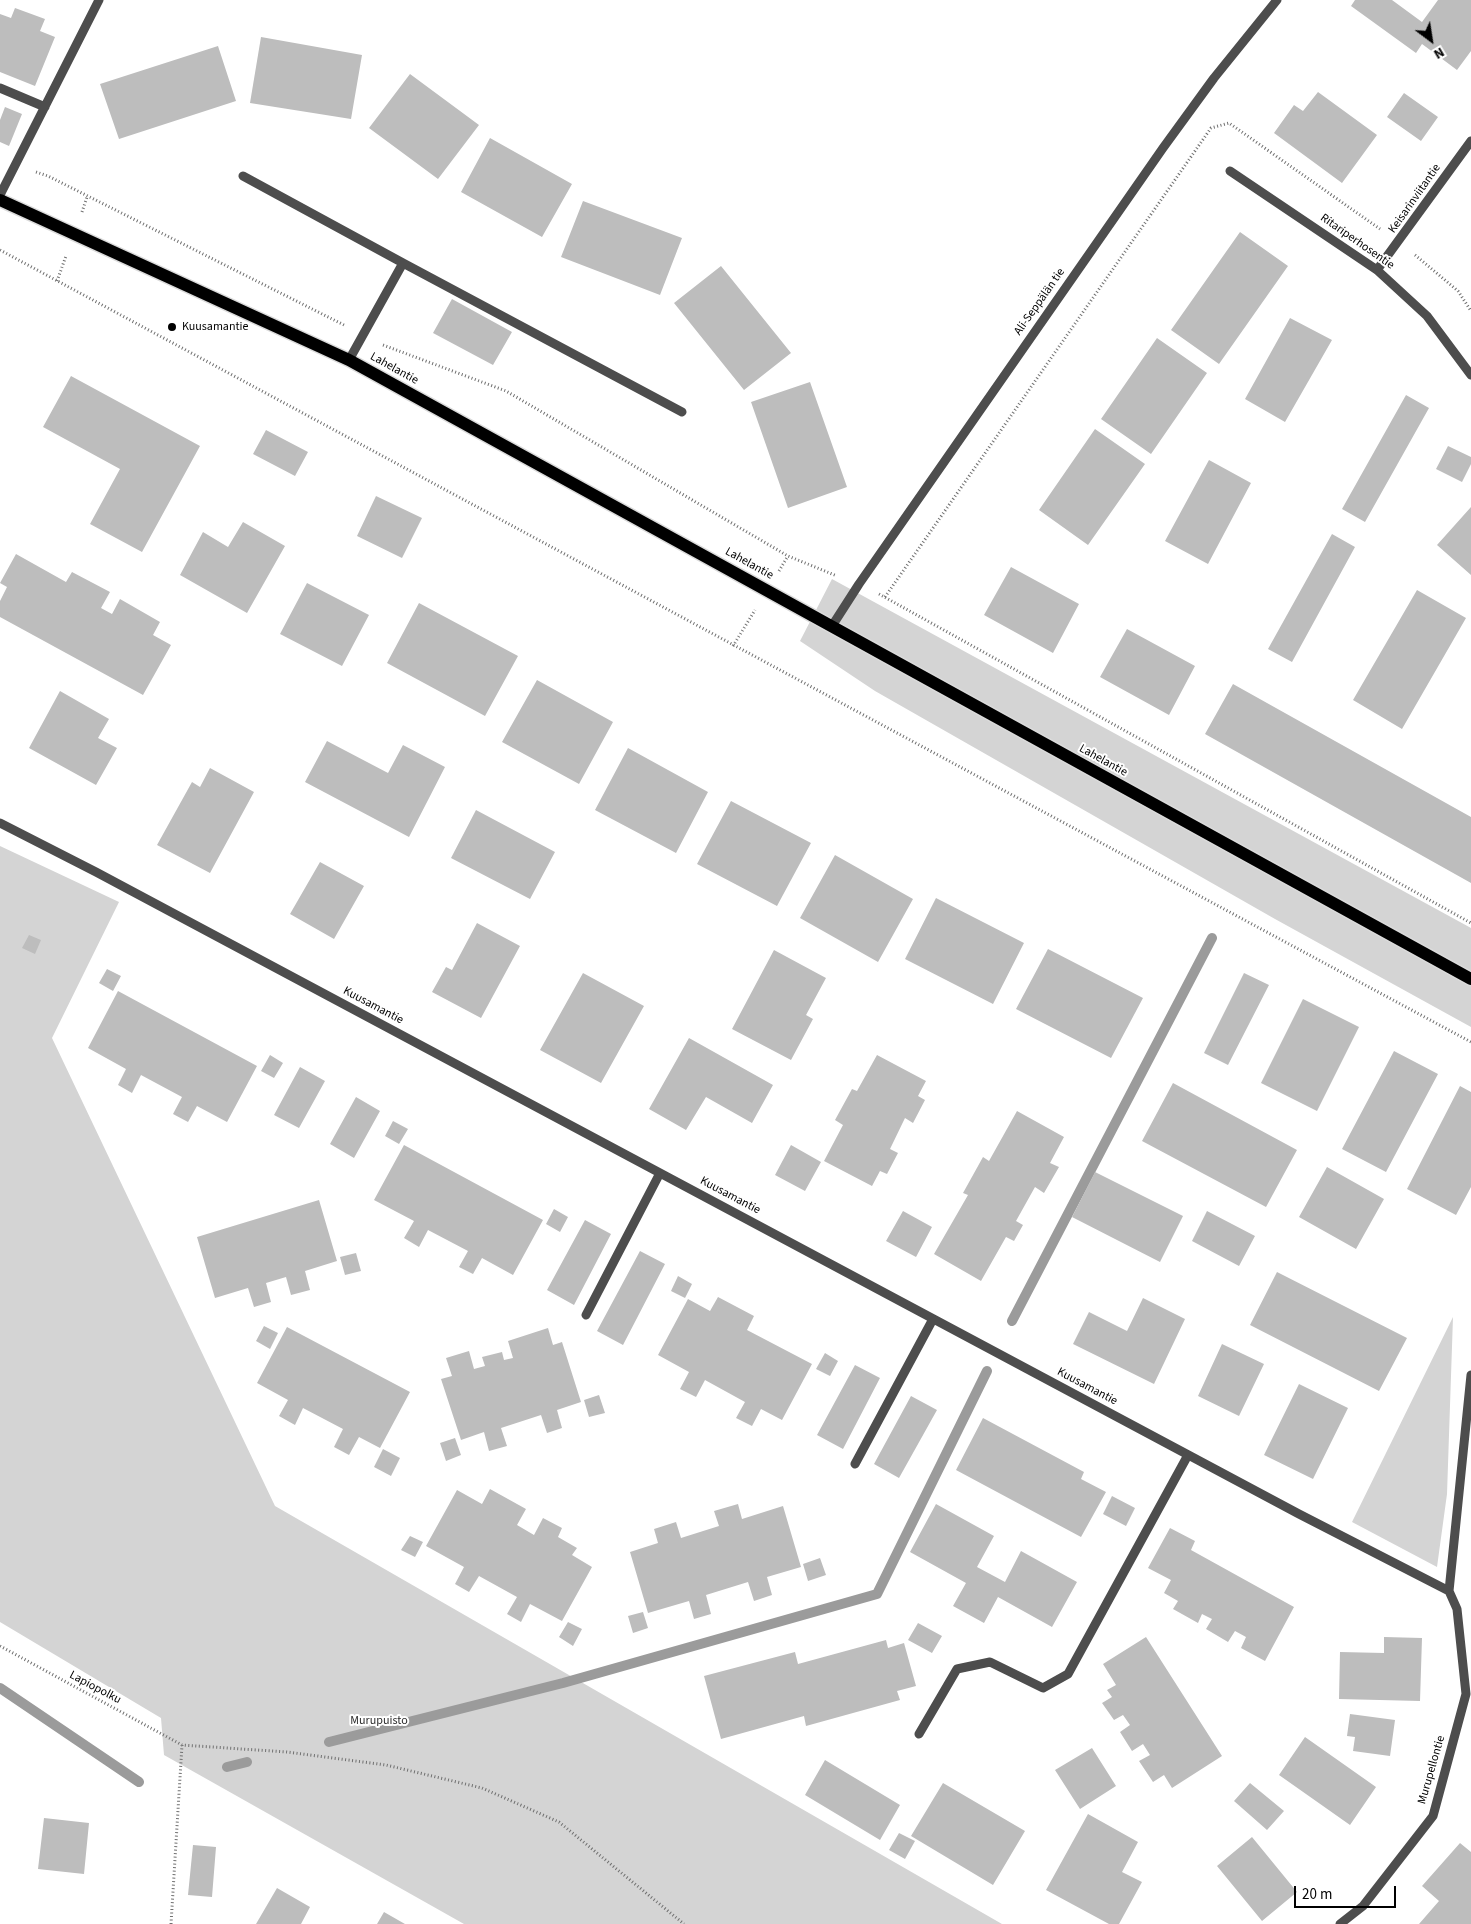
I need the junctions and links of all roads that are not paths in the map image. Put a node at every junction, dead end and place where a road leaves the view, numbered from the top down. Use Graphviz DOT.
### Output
graph roads {
  1 [pos="99,0"];
  2 [pos="1277,0"];
  3 [pos="0,88"];
  4 [pos="45,107"];
  5 [pos="1471,141"];
  6 [pos="1230,171"];
  7 [pos="242,176"];
  8 [pos="0,195"];
  9 [pos="0,200"];
  10 [pos="403,263"];
  11 [pos="1377,270"];
  12 [pos="349,360"];
  13 [pos="1471,376"];
  14 [pos="682,412"];
  15 [pos="832,626"];
  16 [pos="0,823"];
  17 [pos="1471,979"];
  18 [pos="660,1173"];
  19 [pos="586,1315"];
  20 [pos="933,1318"];
  21 [pos="1471,1375"];
  22 [pos="1188,1455"];
  23 [pos="855,1464"];
  24 [pos="1448,1591"];
  25 [pos="919,1734"];
  26 [pos="1340,1924"];
  1 -- 4 [label="street"];
  2 -- 15 [label="street, Ali-Seppälän tie"];
  3 -- 4 [label="street"];
  4 -- 8 [label="street"];
  5 -- 11 [label="street, Keisarinviitantie"];
  6 -- 11 [label="street, Ritariperhosentie"];
  7 -- 10 [label="street"];
  9 -- 12 [label="main road, Lahelantie"];
  10 -- 12 [label="street"];
  10 -- 14 [label="street"];
  11 -- 13 [label="street, Ritariperhosentie"];
  12 -- 15 [label="main road, Lahelantie"];
  15 -- 17 [label="main road, Lahelantie"];
  16 -- 18 [label="street, Kuusamantie"];
  18 -- 19 [label="street"];
  18 -- 20 [label="street, Kuusamantie"];
  20 -- 22 [label="street, Kuusamantie"];
  20 -- 23 [label="street"];
  21 -- 24 [label="street"];
  22 -- 24 [label="street, Kuusamantie"];
  22 -- 25 [label="street"];
  24 -- 26 [label="street, Murupellontie"];
}
